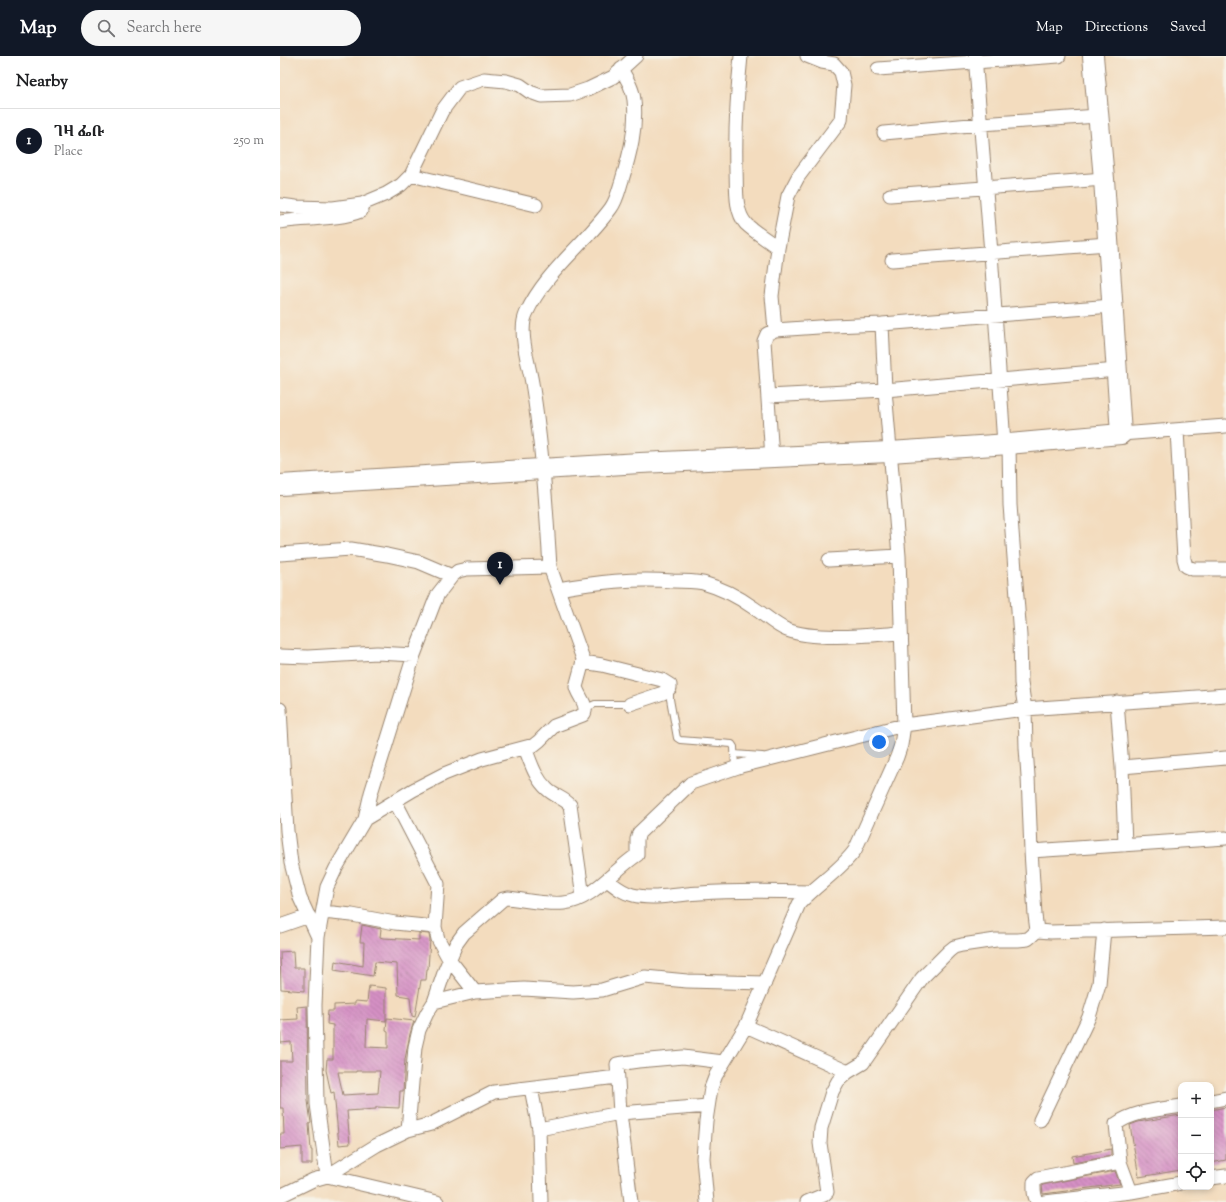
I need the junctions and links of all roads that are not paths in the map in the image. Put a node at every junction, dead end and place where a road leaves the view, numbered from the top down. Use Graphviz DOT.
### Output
graph roads {
  1 [pos="636,56"];
  2 [pos="741,56"];
  3 [pos="808,56"];
  4 [pos="1059,56"];
  5 [pos="1093,56"];
  6 [pos="976,59"];
  7 [pos="621,69"];
  8 [pos="878,69"];
  9 [pos="1098,116"];
  10 [pos="981,124"];
  11 [pos="884,133"];
  12 [pos="411,175"];
  13 [pos="1104,179"];
  14 [pos="401,185"];
  15 [pos="986,188"];
  16 [pos="890,195"];
  17 [pos="280,205"];
  18 [pos="536,205"];
  19 [pos="280,222"];
  20 [pos="1108,244"];
  21 [pos="778,248"];
  22 [pos="991,253"];
  23 [pos="892,260"];
  24 [pos="1112,306"];
  25 [pos="995,315"];
  26 [pos="882,324"];
  27 [pos="775,330"];
  28 [pos="1117,370"];
  29 [pos="999,380"];
  30 [pos="886,390"];
  31 [pos="768,396"];
  32 [pos="1226,426"];
  33 [pos="1177,430"];
  34 [pos="1121,434"];
  35 [pos="1006,444"];
  36 [pos="890,452"];
  37 [pos="772,458"];
  38 [pos="542,470"];
  39 [pos="280,485"];
  40 [pos="280,554"];
  41 [pos="899,556"];
  42 [pos="829,560"];
  43 [pos="550,567"];
  44 [pos="1226,569"];
  45 [pos="452,576"];
  46 [pos="558,589"];
  47 [pos="901,633"];
  48 [pos="414,655"];
  49 [pos="280,656"];
  50 [pos="583,662"];
  51 [pos="670,688"];
  52 [pos="1226,695"];
  53 [pos="1117,702"];
  54 [pos="630,704"];
  55 [pos="586,708"];
  56 [pos="1025,708"];
  57 [pos="280,709"];
  58 [pos="904,725"];
  59 [pos="525,748"];
  60 [pos="734,754"];
  61 [pos="774,757"];
  62 [pos="1226,758"];
  63 [pos="1122,767"];
  64 [pos="735,768"];
  65 [pos="395,801"];
  66 [pos="365,819"];
  67 [pos="1226,838"];
  68 [pos="1125,845"];
  69 [pos="1031,851"];
  70 [pos="607,880"];
  71 [pos="810,892"];
  72 [pos="583,897"];
  73 [pos="323,912"];
  74 [pos="309,916"];
  75 [pos="280,926"];
  76 [pos="435,927"];
  77 [pos="1226,927"];
  78 [pos="1104,930"];
  79 [pos="1037,931"];
  80 [pos="318,938"];
  81 [pos="449,958"];
  82 [pos="764,983"];
  83 [pos="475,992"];
  84 [pos="434,1002"];
  85 [pos="746,1026"];
  86 [pos="723,1062"];
  87 [pos="848,1072"];
  88 [pos="617,1077"];
  89 [pos="531,1088"];
  90 [pos="1226,1098"];
  91 [pos="1214,1100"];
  92 [pos="708,1106"];
  93 [pos="1178,1107"];
  94 [pos="620,1113"];
  95 [pos="1040,1120"];
  96 [pos="539,1129"];
  97 [pos="408,1130"];
  98 [pos="1120,1162"];
  99 [pos="327,1176"];
  100 [pos="1226,1176"];
  101 [pos="1214,1178"];
  102 [pos="1178,1184"];
  103 [pos="1131,1192"];
  104 [pos="280,1196"];
  105 [pos="437,1202"];
  106 [pos="541,1202"];
  107 [pos="631,1202"];
  108 [pos="707,1202"];
  109 [pos="807,1202"];
  110 [pos="1038,1202"];
  111 [pos="1045,1202"];
  1 -- 7 [label="street"];
  2 -- 21 [label="street"];
  3 -- 21 [label="street"];
  4 -- 6 [label="street"];
  5 -- 9 [label="main road"];
  6 -- 8 [label="street"];
  6 -- 10 [label="street"];
  7 -- 12 [label="street"];
  7 -- 38 [label="street"];
  9 -- 10 [label="street"];
  9 -- 13 [label="main road"];
  10 -- 11 [label="street"];
  10 -- 15 [label="street"];
  12 -- 14 [label="street"];
  12 -- 18 [label="street"];
  13 -- 15 [label="street"];
  13 -- 20 [label="main road"];
  14 -- 17 [label="street"];
  14 -- 19 [label="street"];
  15 -- 16 [label="street"];
  15 -- 22 [label="street"];
  20 -- 22 [label="street"];
  20 -- 24 [label="main road"];
  21 -- 27 [label="street"];
  22 -- 23 [label="street"];
  22 -- 25 [label="street"];
  24 -- 25 [label="street"];
  24 -- 28 [label="main road"];
  25 -- 26 [label="street"];
  25 -- 29 [label="street"];
  26 -- 27 [label="street"];
  26 -- 30 [label="street"];
  27 -- 31 [label="street"];
  28 -- 29 [label="street"];
  28 -- 34 [label="main road"];
  29 -- 30 [label="street"];
  29 -- 35 [label="street"];
  30 -- 31 [label="street"];
  30 -- 36 [label="street"];
  31 -- 37 [label="street"];
  32 -- 33 [label="street"];
  33 -- 34 [label="street"];
  33 -- 44 [label="street"];
  34 -- 35 [label="main road"];
  35 -- 36 [label="main road"];
  35 -- 56 [label="street"];
  36 -- 37 [label="main road"];
  36 -- 41 [label="street"];
  37 -- 38 [label="main road"];
  38 -- 39 [label="main road"];
  38 -- 43 [label="street"];
  40 -- 45 [label="street"];
  41 -- 42 [label="street"];
  41 -- 47 [label="street"];
  43 -- 45 [label="street"];
  43 -- 46 [label="street"];
  45 -- 48 [label="street"];
  46 -- 47 [label="street"];
  46 -- 50 [label="street"];
  47 -- 58 [label="street"];
  48 -- 49 [label="street"];
  48 -- 66 [label="street"];
  50 -- 51 [label="street"];
  50 -- 55 [label="street"];
  51 -- 54 [label="street"];
  51 -- 60 [label="lane"];
  52 -- 53 [label="street"];
  53 -- 56 [label="street"];
  53 -- 63 [label="street"];
  54 -- 55 [label="lane"];
  55 -- 59 [label="street"];
  56 -- 58 [label="street"];
  56 -- 69 [label="street"];
  57 -- 74 [label="street"];
  58 -- 61 [label="street"];
  58 -- 71 [label="street"];
  59 -- 65 [label="street"];
  59 -- 72 [label="street"];
  60 -- 61 [label="lane"];
  60 -- 64 [label="lane"];
  61 -- 64 [label="street"];
  62 -- 63 [label="street"];
  63 -- 68 [label="street"];
  64 -- 70 [label="street"];
  65 -- 66 [label="street"];
  65 -- 76 [label="street"];
  66 -- 73 [label="street"];
  67 -- 68 [label="street"];
  68 -- 69 [label="street"];
  69 -- 79 [label="street"];
  70 -- 71 [label="street"];
  70 -- 72 [label="street"];
  71 -- 82 [label="street"];
  72 -- 81 [label="street"];
  73 -- 76 [label="street"];
  73 -- 80 [label="street"];
  74 -- 75 [label="street"];
  74 -- 80 [label="street"];
  76 -- 81 [label="street"];
  77 -- 78 [label="street"];
  78 -- 79 [label="street"];
  78 -- 95 [label="street"];
  79 -- 87 [label="street"];
  80 -- 99 [label="street"];
  81 -- 83 [label="street"];
  81 -- 84 [label="street"];
  82 -- 83 [label="street"];
  82 -- 85 [label="street"];
  83 -- 84 [label="street"];
  84 -- 97 [label="street"];
  85 -- 86 [label="street"];
  85 -- 87 [label="street"];
  86 -- 88 [label="street"];
  86 -- 92 [label="street"];
  87 -- 109 [label="street"];
  88 -- 89 [label="street"];
  88 -- 94 [label="street"];
  89 -- 96 [label="street"];
  89 -- 97 [label="street"];
  90 -- 91 [label="street"];
  92 -- 94 [label="street"];
  92 -- 108 [label="street"];
  93 -- 98 [label="street"];
  94 -- 96 [label="street"];
  94 -- 107 [label="street"];
  96 -- 106 [label="street"];
  97 -- 99 [label="street"];
  98 -- 103 [label="street"];
  98 -- 110 [label="street"];
  99 -- 104 [label="street"];
  99 -- 105 [label="street"];
  100 -- 101 [label="street"];
  102 -- 103 [label="street"];
  103 -- 111 [label="street"];
}
